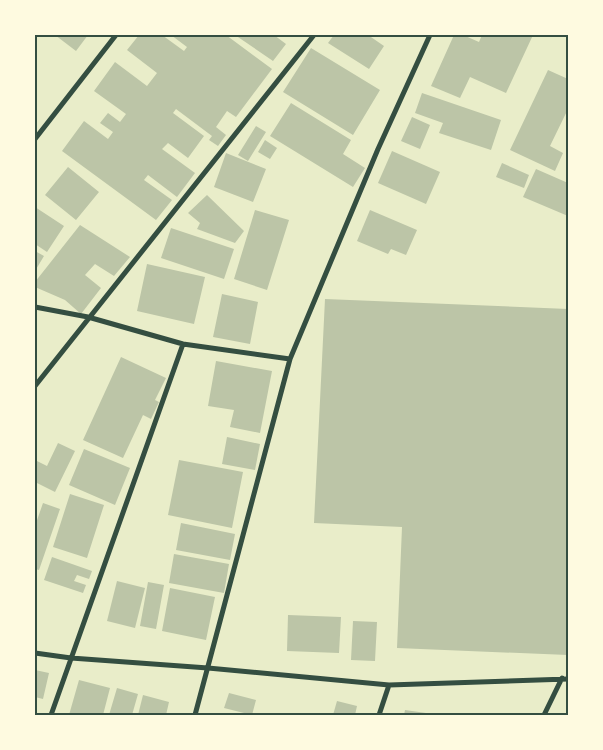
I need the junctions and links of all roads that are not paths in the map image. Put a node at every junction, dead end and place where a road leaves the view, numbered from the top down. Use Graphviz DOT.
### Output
graph roads {
  1 [pos="116,35"];
  2 [pos="314,35"];
  3 [pos="430,35"];
  4 [pos="35,139"];
  5 [pos="35,307"];
  6 [pos="88,317"];
  7 [pos="183,344"];
  8 [pos="290,359"];
  9 [pos="35,386"];
  10 [pos="35,653"];
  11 [pos="71,658"];
  12 [pos="208,668"];
  13 [pos="565,679"];
  14 [pos="389,685"];
  15 [pos="51,715"];
  16 [pos="195,715"];
  17 [pos="379,715"];
  18 [pos="544,715"];
  1 -- 4 [label="street"];
  2 -- 6 [label="street"];
  3 -- 8 [label="street"];
  5 -- 6 [label="street"];
  6 -- 7 [label="street"];
  6 -- 9 [label="street"];
  7 -- 8 [label="street"];
  7 -- 11 [label="street"];
  8 -- 12 [label="street"];
  10 -- 11 [label="street"];
  11 -- 12 [label="street"];
  11 -- 15 [label="street"];
  12 -- 14 [label="street"];
  12 -- 16 [label="street"];
  13 -- 14 [label="street"];
  13 -- 18 [label="street"];
  14 -- 17 [label="street"];
}
